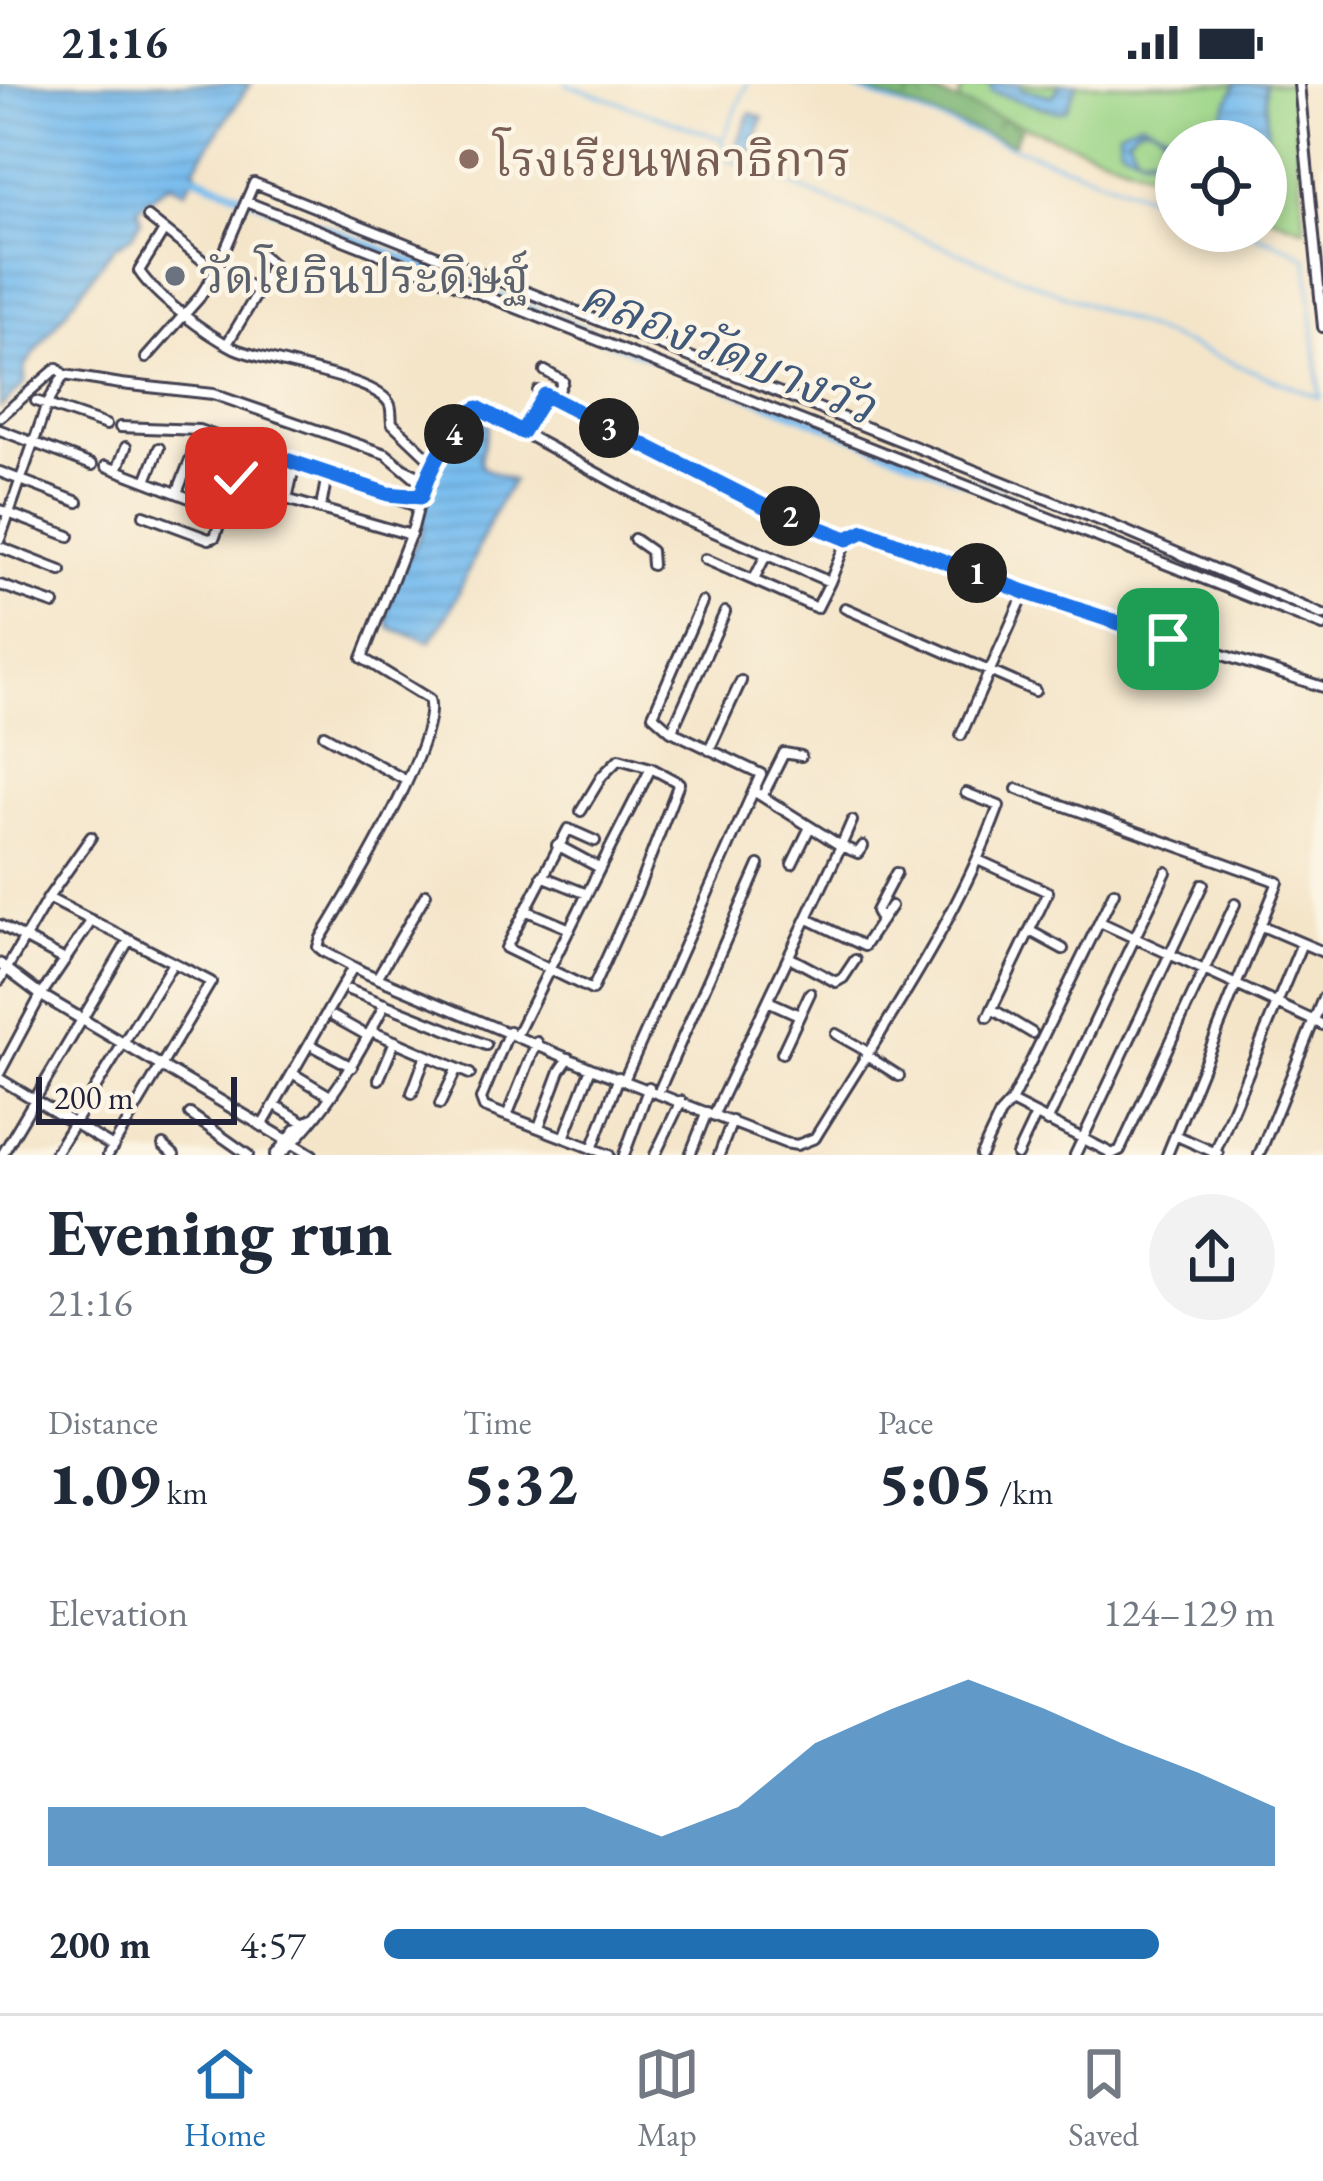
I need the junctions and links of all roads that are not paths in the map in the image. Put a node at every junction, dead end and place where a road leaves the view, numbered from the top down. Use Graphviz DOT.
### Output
graph roads {
  1 [pos="1299,84"];
  2 [pos="249,196"];
  3 [pos="148,218"];
  4 [pos="164,232"];
  5 [pos="256,250"];
  6 [pos="218,269"];
  7 [pos="259,292"];
  8 [pos="185,315"];
  9 [pos="1323,327"];
  10 [pos="227,344"];
  11 [pos="146,358"];
  12 [pos="544,371"];
  13 [pos="64,375"];
  14 [pos="546,396"];
  15 [pos="36,401"];
  16 [pos="47,404"];
  17 [pos="0,417"];
  18 [pos="106,425"];
  19 [pos="120,427"];
  20 [pos="0,430"];
  21 [pos="522,432"];
  22 [pos="34,442"];
  23 [pos="245,446"];
  24 [pos="126,447"];
  25 [pos="159,448"];
  26 [pos="194,450"];
  27 [pos="295,463"];
  28 [pos="92,465"];
  29 [pos="436,465"];
  30 [pos="106,466"];
  31 [pos="117,470"];
  32 [pos="208,470"];
  33 [pos="0,472"];
  34 [pos="327,475"];
  35 [pos="236,478"];
  36 [pos="20,480"];
  37 [pos="146,481"];
  38 [pos="426,483"];
  39 [pos="178,493"];
  40 [pos="288,495"];
  41 [pos="78,502"];
  42 [pos="322,502"];
  43 [pos="420,502"];
  44 [pos="280,506"];
  45 [pos="4,512"];
  46 [pos="226,512"];
  47 [pos="144,515"];
  48 [pos="411,535"];
  49 [pos="69,536"];
  50 [pos="215,538"];
  51 [pos="634,539"];
  52 [pos="847,539"];
  53 [pos="0,543"];
  54 [pos="213,549"];
  55 [pos="766,555"];
  56 [pos="706,559"];
  57 [pos="652,565"];
  58 [pos="61,571"];
  59 [pos="754,579"];
  60 [pos="830,582"];
  61 [pos="0,585"];
  62 [pos="1025,592"];
  63 [pos="702,602"];
  64 [pos="54,604"];
  65 [pos="845,608"];
  66 [pos="725,612"];
  67 [pos="1323,615"];
  68 [pos="1323,626"];
  69 [pos="987,670"];
  70 [pos="741,681"];
  71 [pos="1323,687"];
  72 [pos="1035,691"];
  73 [pos="671,731"];
  74 [pos="961,735"];
  75 [pos="324,736"];
  76 [pos="709,750"];
  77 [pos="801,756"];
  78 [pos="651,767"];
  79 [pos="407,781"];
  80 [pos="1017,789"];
  81 [pos="966,793"];
  82 [pos="759,794"];
  83 [pos="581,812"];
  84 [pos="852,820"];
  85 [pos="810,826"];
  86 [pos="91,837"];
  87 [pos="595,842"];
  88 [pos="557,845"];
  89 [pos="841,846"];
  90 [pos="863,846"];
  91 [pos="978,860"];
  92 [pos="792,864"];
  93 [pos="759,865"];
  94 [pos="600,868"];
  95 [pos="1166,872"];
  96 [pos="896,873"];
  97 [pos="542,876"];
  98 [pos="1203,884"];
  99 [pos="1114,892"];
  100 [pos="426,893"];
  101 [pos="587,894"];
  102 [pos="49,898"];
  103 [pos="1235,904"];
  104 [pos="891,906"];
  105 [pos="525,910"];
  106 [pos="808,919"];
  107 [pos="92,920"];
  108 [pos="881,921"];
  109 [pos="1100,922"];
  110 [pos="0,925"];
  111 [pos="1262,926"];
  112 [pos="570,929"];
  113 [pos="1030,931"];
  114 [pos="27,939"];
  115 [pos="1135,939"];
  116 [pos="129,940"];
  117 [pos="1302,943"];
  118 [pos="1063,949"];
  119 [pos="1323,952"];
  120 [pos="1170,955"];
  121 [pos="789,957"];
  122 [pos="65,960"];
  123 [pos="855,960"];
  124 [pos="173,963"];
  125 [pos="3,967"];
  126 [pos="353,967"];
  127 [pos="549,970"];
  128 [pos="1205,971"];
  129 [pos="377,978"];
  130 [pos="0,980"];
  131 [pos="1238,985"];
  132 [pos="349,990"];
  133 [pos="810,993"];
  134 [pos="40,995"];
  135 [pos="1323,998"];
  136 [pos="768,1001"];
  137 [pos="386,1004"];
  138 [pos="1277,1004"];
  139 [pos="799,1015"];
  140 [pos="334,1018"];
  141 [pos="84,1020"];
  142 [pos="1318,1023"];
  143 [pos="513,1032"];
  144 [pos="1032,1033"];
  145 [pos="370,1034"];
  146 [pos="836,1034"];
  147 [pos="395,1041"];
  148 [pos="122,1042"];
  149 [pos="537,1042"];
  150 [pos="486,1045"];
  151 [pos="315,1047"];
  152 [pos="782,1053"];
  153 [pos="867,1053"];
  154 [pos="426,1055"];
  155 [pos="569,1058"];
  156 [pos="161,1066"];
  157 [pos="352,1067"];
  158 [pos="591,1067"];
  159 [pos="457,1068"];
  160 [pos="470,1074"];
  161 [pos="0,1076"];
  162 [pos="298,1076"];
  163 [pos="899,1076"];
  164 [pos="622,1078"];
  165 [pos="379,1079"];
  166 [pos="654,1089"];
  167 [pos="412,1093"];
  168 [pos="331,1096"];
  169 [pos="35,1100"];
  170 [pos="681,1101"];
  171 [pos="1011,1102"];
  172 [pos="440,1104"];
  173 [pos="280,1108"];
  174 [pos="711,1113"];
  175 [pos="190,1114"];
  176 [pos="508,1116"];
  177 [pos="1035,1117"];
  178 [pos="732,1121"];
  179 [pos="308,1122"];
  180 [pos="1047,1122"];
  181 [pos="74,1123"];
  182 [pos="262,1126"];
  183 [pos="538,1127"];
  184 [pos="1174,1135"];
  185 [pos="564,1138"];
  186 [pos="1083,1138"];
  187 [pos="290,1142"];
  188 [pos="164,1145"];
  189 [pos="592,1149"];
  190 [pos="111,1151"];
  191 [pos="720,1152"];
  192 [pos="1111,1154"];
  193 [pos="1216,1154"];
  194 [pos="2,1155"];
  195 [pos="54,1155"];
  196 [pos="174,1155"];
  197 [pos="248,1155"];
  198 [pos="280,1155"];
  199 [pos="312,1155"];
  200 [pos="609,1155"];
  201 [pos="624,1155"];
  202 [pos="655,1155"];
  203 [pos="690,1155"];
  204 [pos="734,1155"];
  205 [pos="981,1155"];
  206 [pos="1017,1155"];
  207 [pos="1075,1155"];
  208 [pos="1167,1155"];
  209 [pos="1259,1155"];
  1 -- 9 [label="street"];
  2 -- 6 [label="street"];
  2 -- 67 [label="street"];
  2 -- 68 [label="street"];
  3 -- 4 [label="street"];
  4 -- 6 [label="street"];
  4 -- 8 [label="street"];
  5 -- 7 [label="street"];
  6 -- 7 [label="street"];
  6 -- 8 [label="street"];
  7 -- 10 [label="street"];
  8 -- 10 [label="street"];
  8 -- 11 [label="street"];
  10 -- 29 [label="street"];
  12 -- 14 [label="street"];
  13 -- 16 [label="street"];
  13 -- 17 [label="street"];
  13 -- 38 [label="street"];
  14 -- 21 [label="street"];
  14 -- 52 [label="street"];
  15 -- 16 [label="street"];
  16 -- 18 [label="street"];
  16 -- 22 [label="street"];
  19 -- 23 [label="street"];
  20 -- 22 [label="street"];
  21 -- 29 [label="street"];
  21 -- 55 [label="street"];
  22 -- 28 [label="street"];
  22 -- 36 [label="street"];
  23 -- 27 [label="street"];
  23 -- 35 [label="street"];
  24 -- 31 [label="street"];
  25 -- 37 [label="street"];
  26 -- 39 [label="street"];
  27 -- 34 [label="street"];
  27 -- 40 [label="street"];
  29 -- 38 [label="street"];
  30 -- 31 [label="street"];
  31 -- 37 [label="street"];
  32 -- 35 [label="street"];
  33 -- 36 [label="street"];
  34 -- 42 [label="street"];
  34 -- 43 [label="street"];
  35 -- 46 [label="street"];
  36 -- 41 [label="street"];
  36 -- 45 [label="street"];
  37 -- 39 [label="street"];
  38 -- 43 [label="street"];
  39 -- 46 [label="street"];
  43 -- 48 [label="street"];
  44 -- 48 [label="street"];
  45 -- 49 [label="street"];
  45 -- 53 [label="street"];
  46 -- 50 [label="street"];
  47 -- 50 [label="street"];
  48 -- 79 [label="street"];
  50 -- 54 [label="street"];
  51 -- 57 [label="street"];
  52 -- 60 [label="street"];
  52 -- 62 [label="street"];
  53 -- 58 [label="street"];
  55 -- 59 [label="street"];
  55 -- 60 [label="street"];
  56 -- 59 [label="street"];
  59 -- 60 [label="street"];
  61 -- 64 [label="street"];
  62 -- 69 [label="street"];
  62 -- 71 [label="street"];
  63 -- 73 [label="street"];
  65 -- 69 [label="street"];
  66 -- 73 [label="street"];
  69 -- 72 [label="street"];
  69 -- 74 [label="street"];
  70 -- 76 [label="street"];
  73 -- 76 [label="street"];
  75 -- 79 [label="street"];
  76 -- 82 [label="street"];
  77 -- 82 [label="street"];
  78 -- 83 [label="street"];
  78 -- 94 [label="street"];
  78 -- 127 [label="street"];
  79 -- 126 [label="street"];
  80 -- 111 [label="street"];
  81 -- 91 [label="street"];
  82 -- 85 [label="street"];
  82 -- 164 [label="street"];
  84 -- 89 [label="street"];
  85 -- 89 [label="street"];
  85 -- 92 [label="street"];
  86 -- 102 [label="street"];
  87 -- 88 [label="street"];
  88 -- 94 [label="street"];
  88 -- 97 [label="street"];
  89 -- 90 [label="street"];
  89 -- 106 [label="street"];
  91 -- 113 [label="street"];
  91 -- 153 [label="street"];
  93 -- 166 [label="street"];
  94 -- 101 [label="street"];
  95 -- 115 [label="street"];
  96 -- 108 [label="street"];
  97 -- 101 [label="street"];
  97 -- 105 [label="street"];
  98 -- 120 [label="street"];
  99 -- 109 [label="street"];
  100 -- 129 [label="street"];
  101 -- 112 [label="street"];
  102 -- 107 [label="street"];
  102 -- 114 [label="street"];
  103 -- 128 [label="street"];
  104 -- 108 [label="street"];
  105 -- 112 [label="street"];
  105 -- 127 [label="street"];
  106 -- 108 [label="street"];
  106 -- 121 [label="street"];
  107 -- 116 [label="street"];
  107 -- 122 [label="street"];
  109 -- 115 [label="street"];
  109 -- 171 [label="street"];
  110 -- 114 [label="street"];
  111 -- 117 [label="street"];
  111 -- 131 [label="street"];
  112 -- 127 [label="street"];
  113 -- 118 [label="street"];
  113 -- 144 [label="street"];
  114 -- 122 [label="street"];
  114 -- 125 [label="street"];
  115 -- 120 [label="street"];
  115 -- 180 [label="street"];
  116 -- 124 [label="street"];
  116 -- 141 [label="street"];
  117 -- 119 [label="street"];
  117 -- 138 [label="street"];
  120 -- 128 [label="street"];
  120 -- 186 [label="street"];
  121 -- 123 [label="street"];
  121 -- 136 [label="street"];
  122 -- 134 [label="street"];
  124 -- 148 [label="street"];
  124 -- 156 [label="street"];
  125 -- 130 [label="street"];
  125 -- 134 [label="street"];
  126 -- 129 [label="street"];
  126 -- 182 [label="street"];
  127 -- 143 [label="street"];
  128 -- 131 [label="street"];
  128 -- 192 [label="street"];
  129 -- 143 [label="street"];
  131 -- 138 [label="street"];
  131 -- 184 [label="street"];
  132 -- 137 [label="street"];
  133 -- 139 [label="street"];
  134 -- 141 [label="street"];
  134 -- 161 [label="street"];
  135 -- 142 [label="street"];
  136 -- 139 [label="street"];
  136 -- 174 [label="street"];
  137 -- 145 [label="street"];
  137 -- 150 [label="street"];
  138 -- 142 [label="street"];
  138 -- 193 [label="street"];
  139 -- 152 [label="street"];
  140 -- 145 [label="street"];
  141 -- 148 [label="street"];
  141 -- 169 [label="street"];
  142 -- 209 [label="street"];
  143 -- 149 [label="street"];
  143 -- 176 [label="street"];
  145 -- 147 [label="street"];
  145 -- 157 [label="street"];
  146 -- 153 [label="street"];
  147 -- 154 [label="street"];
  147 -- 165 [label="street"];
  148 -- 156 [label="street"];
  148 -- 181 [label="street"];
  149 -- 155 [label="street"];
  149 -- 176 [label="street"];
  151 -- 157 [label="street"];
  153 -- 163 [label="street"];
  153 -- 178 [label="street"];
  154 -- 159 [label="street"];
  154 -- 167 [label="street"];
  155 -- 158 [label="street"];
  155 -- 183 [label="street"];
  156 -- 182 [label="street"];
  156 -- 190 [label="street"];
  157 -- 168 [label="street"];
  158 -- 164 [label="street"];
  158 -- 185 [label="street"];
  159 -- 160 [label="street"];
  159 -- 172 [label="street"];
  161 -- 169 [label="street"];
  162 -- 168 [label="street"];
  164 -- 166 [label="street"];
  164 -- 189 [label="street"];
  166 -- 170 [label="street"];
  166 -- 201 [label="street"];
  168 -- 179 [label="street"];
  169 -- 181 [label="street"];
  169 -- 194 [label="street"];
  170 -- 174 [label="street"];
  170 -- 202 [label="street"];
  171 -- 177 [label="street"];
  171 -- 205 [label="street"];
  173 -- 179 [label="street"];
  174 -- 178 [label="street"];
  174 -- 203 [label="street"];
  175 -- 197 [label="street"];
  176 -- 183 [label="street"];
  177 -- 180 [label="street"];
  177 -- 206 [label="street"];
  178 -- 191 [label="street"];
  179 -- 187 [label="street"];
  180 -- 186 [label="street"];
  181 -- 190 [label="street"];
  181 -- 195 [label="street"];
  182 -- 187 [label="street"];
  183 -- 185 [label="street"];
  184 -- 193 [label="street"];
  184 -- 208 [label="street"];
  185 -- 189 [label="street"];
  186 -- 192 [label="street"];
  186 -- 207 [label="street"];
  187 -- 198 [label="street"];
  187 -- 199 [label="street"];
  188 -- 196 [label="street"];
  189 -- 200 [label="street"];
  191 -- 204 [label="street"];
}
